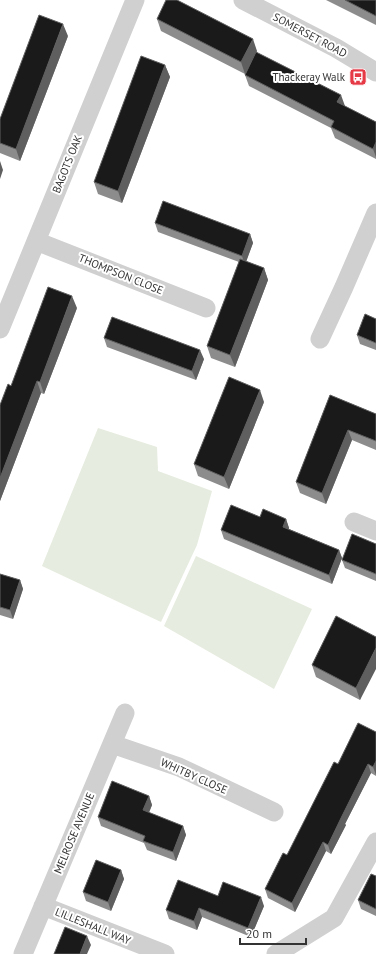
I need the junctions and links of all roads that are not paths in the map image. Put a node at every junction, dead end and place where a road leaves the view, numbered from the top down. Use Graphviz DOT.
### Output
graph roads {
  1 [pos="135,0"];
  2 [pos="243,0"];
  3 [pos="376,72"];
  4 [pos="376,213"];
  5 [pos="36,241"];
  6 [pos="206,308"];
  7 [pos="0,329"];
  8 [pos="320,339"];
  9 [pos="354,522"];
  10 [pos="376,531"];
  11 [pos="125,713"];
  12 [pos="112,744"];
  13 [pos="274,812"];
  14 [pos="376,842"];
  15 [pos="43,906"];
  16 [pos="23,954"];
  17 [pos="165,954"];
  18 [pos="276,954"];
  1 -- 5 [label="street, BAGOTS OAK"];
  2 -- 3 [label="street, SOMERSET ROAD"];
  4 -- 8 [label="street"];
  5 -- 6 [label="street, THOMPSON CLOSE"];
  5 -- 7 [label="street, BAGOTS OAK"];
  9 -- 10 [label="street"];
  11 -- 12 [label="street, MELROSE AVENUE"];
  12 -- 13 [label="street, WHITBY CLOSE"];
  12 -- 15 [label="street, MELROSE AVENUE"];
  14 -- 18 [label="street"];
  15 -- 16 [label="street, MELROSE AVENUE"];
  15 -- 17 [label="street, LILLESHALL WAY"];
}
